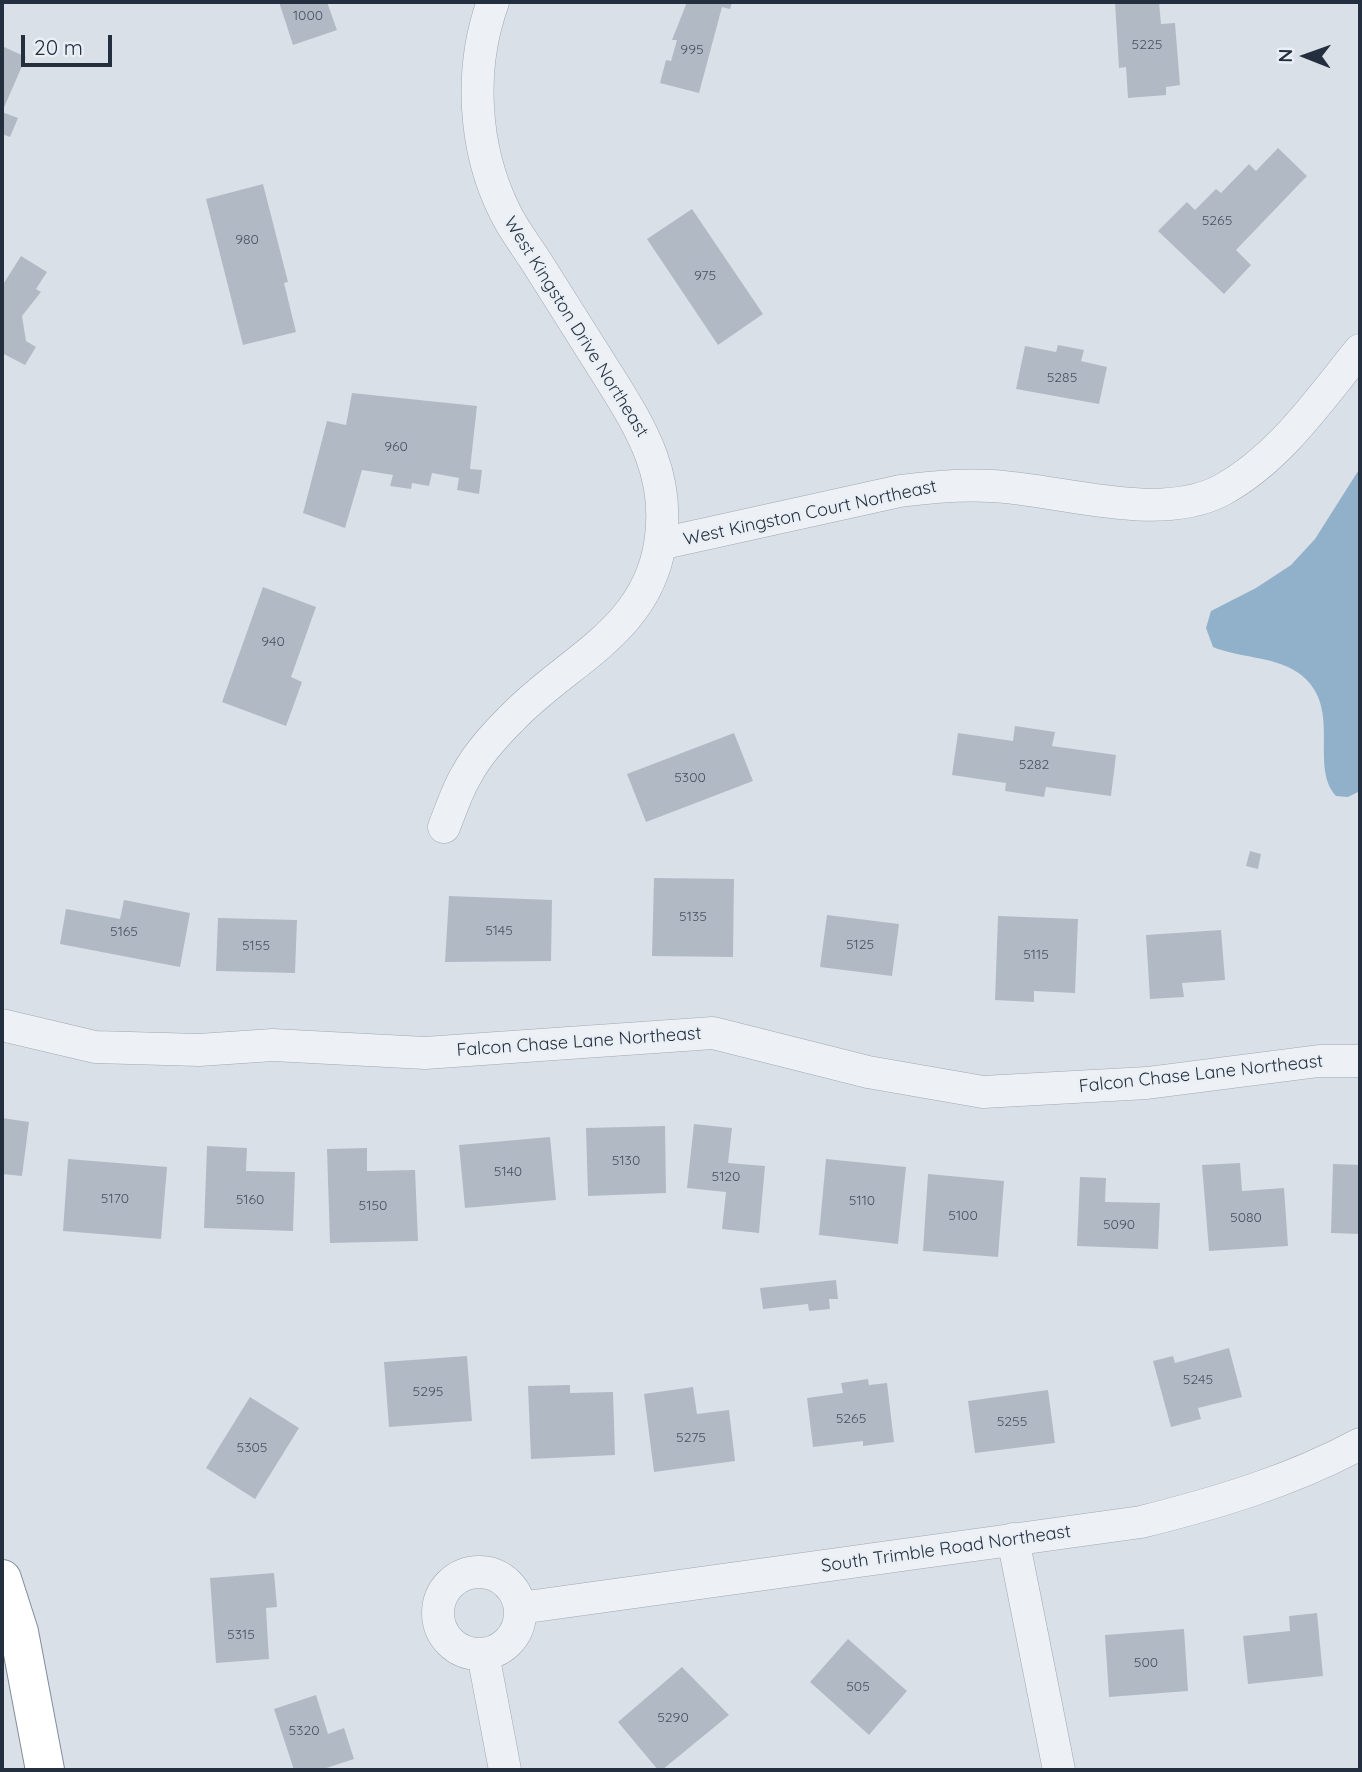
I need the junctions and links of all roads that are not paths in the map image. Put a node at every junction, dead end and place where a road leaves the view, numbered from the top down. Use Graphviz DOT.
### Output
graph roads {
  1 [pos="493,2"];
  2 [pos="1360,351"];
  3 [pos="660,544"];
  4 [pos="444,827"];
  5 [pos="2,1025"];
  6 [pos="1360,1061"];
  7 [pos="1360,1444"];
  8 [pos="1013,1539"];
  9 [pos="2,1579"];
  10 [pos="520,1608"];
  11 [pos="483,1654"];
  12 [pos="45,1770"];
  13 [pos="505,1770"];
  14 [pos="1059,1770"];
  1 -- 3 [label="street, West Kingston Drive Northeast"];
  2 -- 3 [label="street, West Kingston Court Northeast"];
  3 -- 4 [label="street, West Kingston Drive Northeast"];
  5 -- 6 [label="street, Falcon Chase Lane Northeast"];
  7 -- 8 [label="street, South Trimble Road Northeast"];
  8 -- 10 [label="street, South Trimble Road Northeast"];
  8 -- 14 [label="street"];
  9 -- 12 [label="highway"];
  10 -- 11 [label="street"];
  10 -- 11 [label="street"];
  11 -- 13 [label="street"];
}
